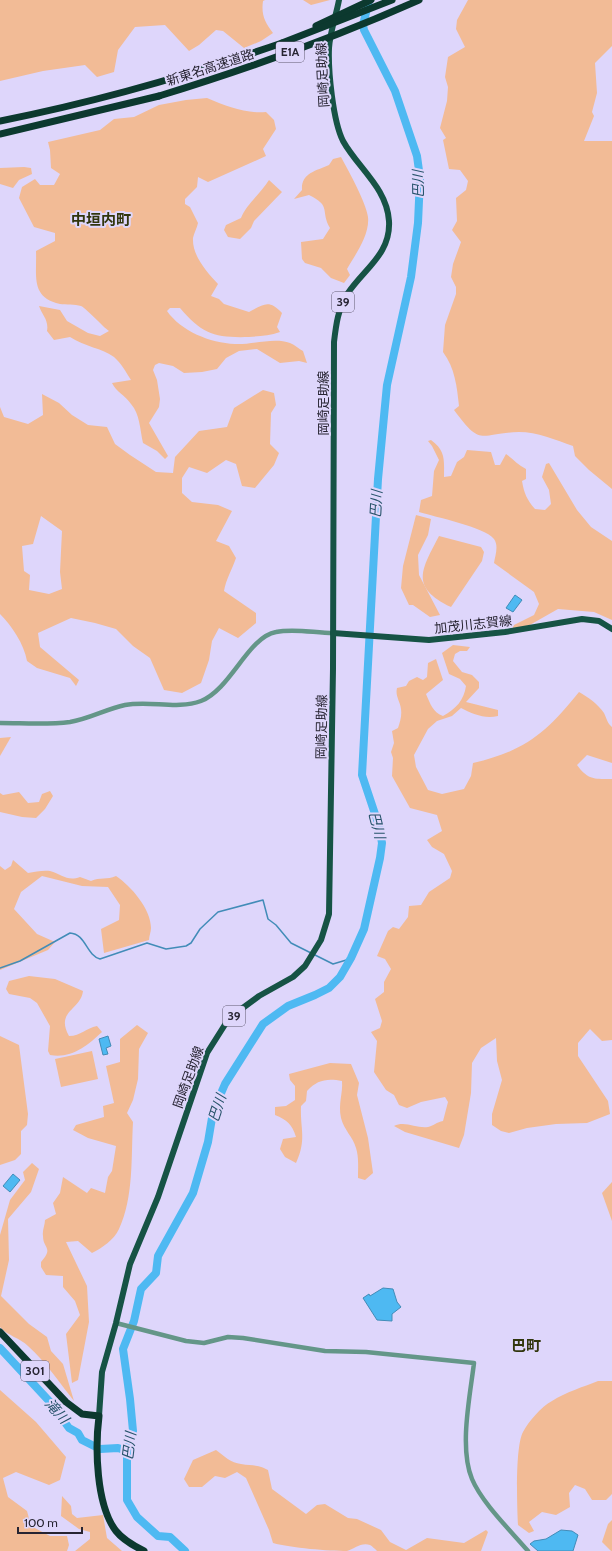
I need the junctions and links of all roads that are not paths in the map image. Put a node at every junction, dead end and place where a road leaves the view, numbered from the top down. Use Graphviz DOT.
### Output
graph roads {
  1 [pos="339,0"];
  2 [pos="371,0"];
  3 [pos="392,0"];
  4 [pos="419,0"];
  5 [pos="282,43"];
  6 [pos="0,121"];
  7 [pos="0,134"];
  8 [pos="612,628"];
  9 [pos="334,633"];
  10 [pos="0,723"];
  11 [pos="119,1324"];
  12 [pos="0,1332"];
  13 [pos="98,1416"];
  14 [pos="144,1551"];
  15 [pos="528,1551"];
  1 -- 9 [label="main road, 岡崎足助線 / 39"];
  2 -- 5 [label="highway, bridge"];
  3 -- 5 [label="highway, 新東名高速道路 / E1A, bridge"];
  4 -- 7 [label="highway, 新東名高速道路 / E1A, bridge"];
  5 -- 6 [label="highway, 新東名高速道路 / E1A"];
  8 -- 9 [label="main road, 加茂川志賀線"];
  9 -- 10 [label="street"];
  9 -- 11 [label="main road, 岡崎足助線 / 39"];
  11 -- 13 [label="main road, 岡崎足助線 / 39"];
  11 -- 15 [label="street"];
  12 -- 13 [label="highway, 301"];
  13 -- 14 [label="highway"];
}
